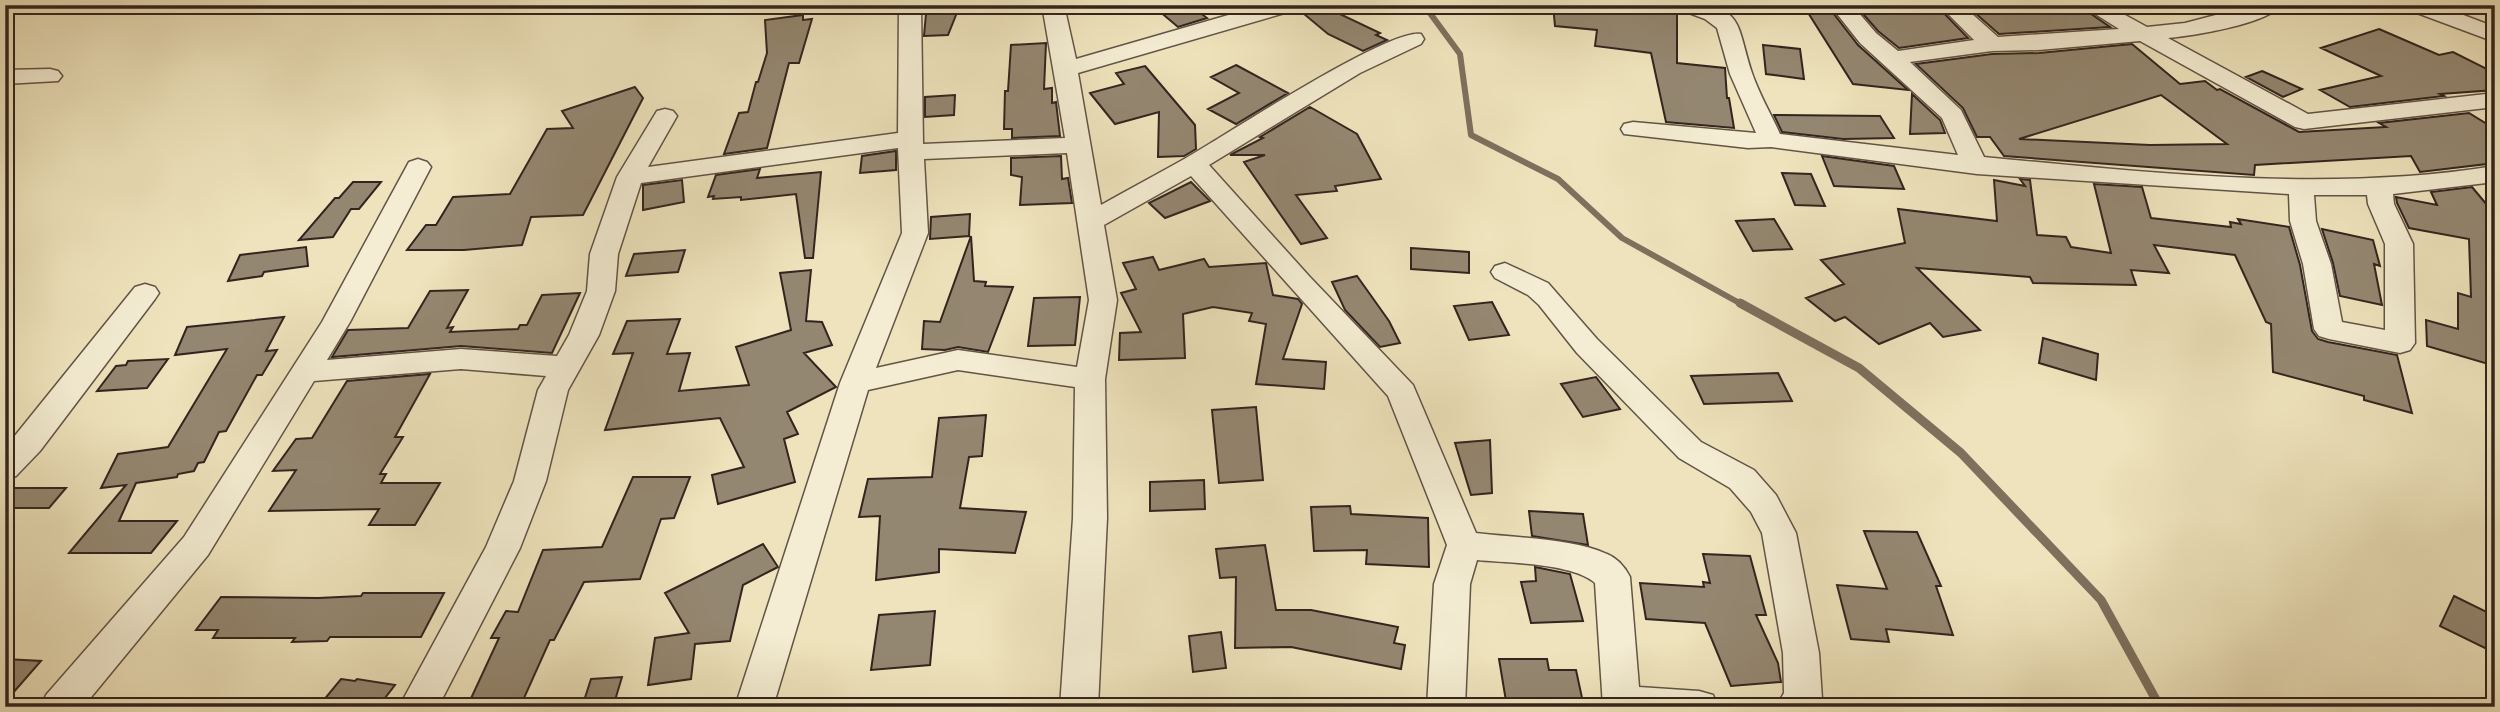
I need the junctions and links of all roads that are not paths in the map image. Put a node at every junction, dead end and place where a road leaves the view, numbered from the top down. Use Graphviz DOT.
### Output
graph roads {
  1 [pos="910,5"];
  2 [pos="1053,5"];
  3 [pos="1287,5"];
  4 [pos="1689,5"];
  5 [pos="1840,5"];
  6 [pos="1949,5"];
  7 [pos="2091,5"];
  8 [pos="2271,5"];
  9 [pos="2417,5"];
  10 [pos="2143,33"];
  11 [pos="2495,35"];
  12 [pos="1413,39"];
  13 [pos="1992,44"];
  14 [pos="1894,58"];
  15 [pos="1066,69"];
  16 [pos="50,76"];
  17 [pos="5,77"];
  18 [pos="2495,100"];
  19 [pos="664,116"];
  20 [pos="1633,129"];
  21 [pos="1771,140"];
  22 [pos="1077,145"];
  23 [pos="911,146"];
  24 [pos="1194,164"];
  25 [pos="1978,166"];
  26 [pos="418,167"];
  27 [pos="630,177"];
  28 [pos="2493,182"];
  29 [pos="2301,187"];
  30 [pos="2379,187"];
  31 [pos="1091,221"];
  32 [pos="1505,272"];
  33 [pos="145,293"];
  34 [pos="565,367"];
  35 [pos="305,372"];
  36 [pos="1090,379"];
  37 [pos="855,383"];
  38 [pos="5,468"];
  39 [pos="1464,545"];
  40 [pos="1621,704"];
  41 [pos="60,707"];
  42 [pos="418,707"];
  43 [pos="754,707"];
  44 [pos="1079,707"];
  45 [pos="1446,707"];
  46 [pos="1699,707"];
  47 [pos="1795,707"];
  1 -- 23 [label="street"];
  2 -- 15 [label="street"];
  3 -- 15 [label="street"];
  4 -- 21 [label="street"];
  5 -- 14 [label="street"];
  6 -- 13 [label="street"];
  7 -- 10 [label="street"];
  8 -- 10 [label="street"];
  9 -- 11 [label="street"];
  10 -- 13 [label="street"];
  10 -- 18 [label="street"];
  12 -- 24 [label="street"];
  13 -- 14 [label="street"];
  14 -- 25 [label="street"];
  15 -- 22 [label="street"];
  16 -- 17 [label="street"];
  19 -- 27 [label="street"];
  20 -- 21 [label="street"];
  21 -- 25 [label="street"];
  22 -- 23 [label="street"];
  22 -- 31 [label="street"];
  23 -- 27 [label="street"];
  23 -- 37 [label="street"];
  24 -- 31 [label="street"];
  24 -- 39 [label="street"];
  25 -- 29 [label="street"];
  26 -- 35 [label="street"];
  27 -- 34 [label="street"];
  28 -- 30 [label="street"];
  29 -- 30 [label="street"];
  29 -- 30 [label="street"];
  31 -- 36 [label="street"];
  32 -- 47 [label="street"];
  33 -- 38 [label="street"];
  34 -- 35 [label="street"];
  34 -- 42 [label="street"];
  35 -- 41 [label="street"];
  36 -- 37 [label="street"];
  36 -- 44 [label="street"];
  37 -- 43 [label="street"];
  39 -- 40 [label="street"];
  39 -- 45 [label="street"];
  40 -- 46 [label="street"];
}
